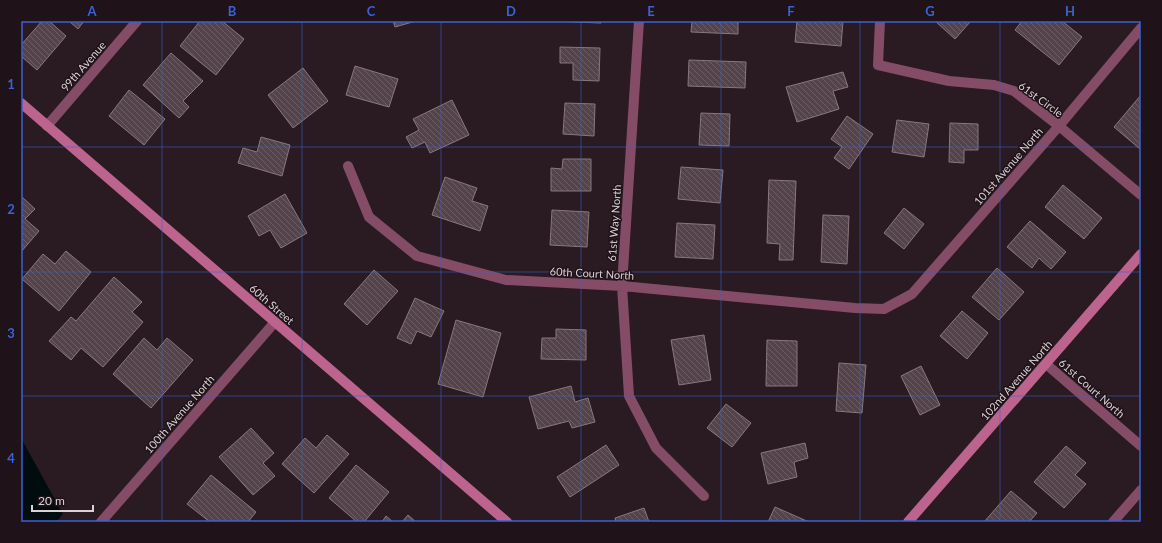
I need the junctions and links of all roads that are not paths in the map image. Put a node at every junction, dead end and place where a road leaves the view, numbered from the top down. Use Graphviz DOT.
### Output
graph roads {
  1 [pos="137,21"];
  2 [pos="639,21"];
  3 [pos="880,21"];
  4 [pos="1141,28"];
  5 [pos="21,103"];
  6 [pos="47,126"];
  7 [pos="1059,126"];
  8 [pos="348,166"];
  9 [pos="1141,196"];
  10 [pos="1141,254"];
  11 [pos="622,286"];
  12 [pos="884,309"];
  13 [pos="275,322"];
  14 [pos="1046,364"];
  15 [pos="1141,446"];
  16 [pos="1141,490"];
  17 [pos="704,496"];
  18 [pos="101,522"];
  19 [pos="507,522"];
  20 [pos="908,522"];
  21 [pos="1113,522"];
  1 -- 6 [label="street, 99th Avenue"];
  2 -- 11 [label="street, 61st Way North"];
  3 -- 7 [label="street, 61st Circle"];
  4 -- 7 [label="street, 101st Avenue North"];
  5 -- 6 [label="street, 60th Street"];
  6 -- 13 [label="street, 60th Street"];
  7 -- 9 [label="street, 61st Circle"];
  7 -- 12 [label="street, 101st Avenue North"];
  8 -- 11 [label="street, 60th Court North"];
  10 -- 14 [label="street, 102nd Avenue North"];
  11 -- 12 [label="street, 60th Court North"];
  11 -- 17 [label="street, 61st Way North"];
  13 -- 18 [label="street, 100th Avenue North"];
  13 -- 19 [label="street, 60th Street"];
  14 -- 15 [label="street, 61st Court North"];
  14 -- 20 [label="street, 102nd Avenue North"];
  16 -- 21 [label="street"];
}
